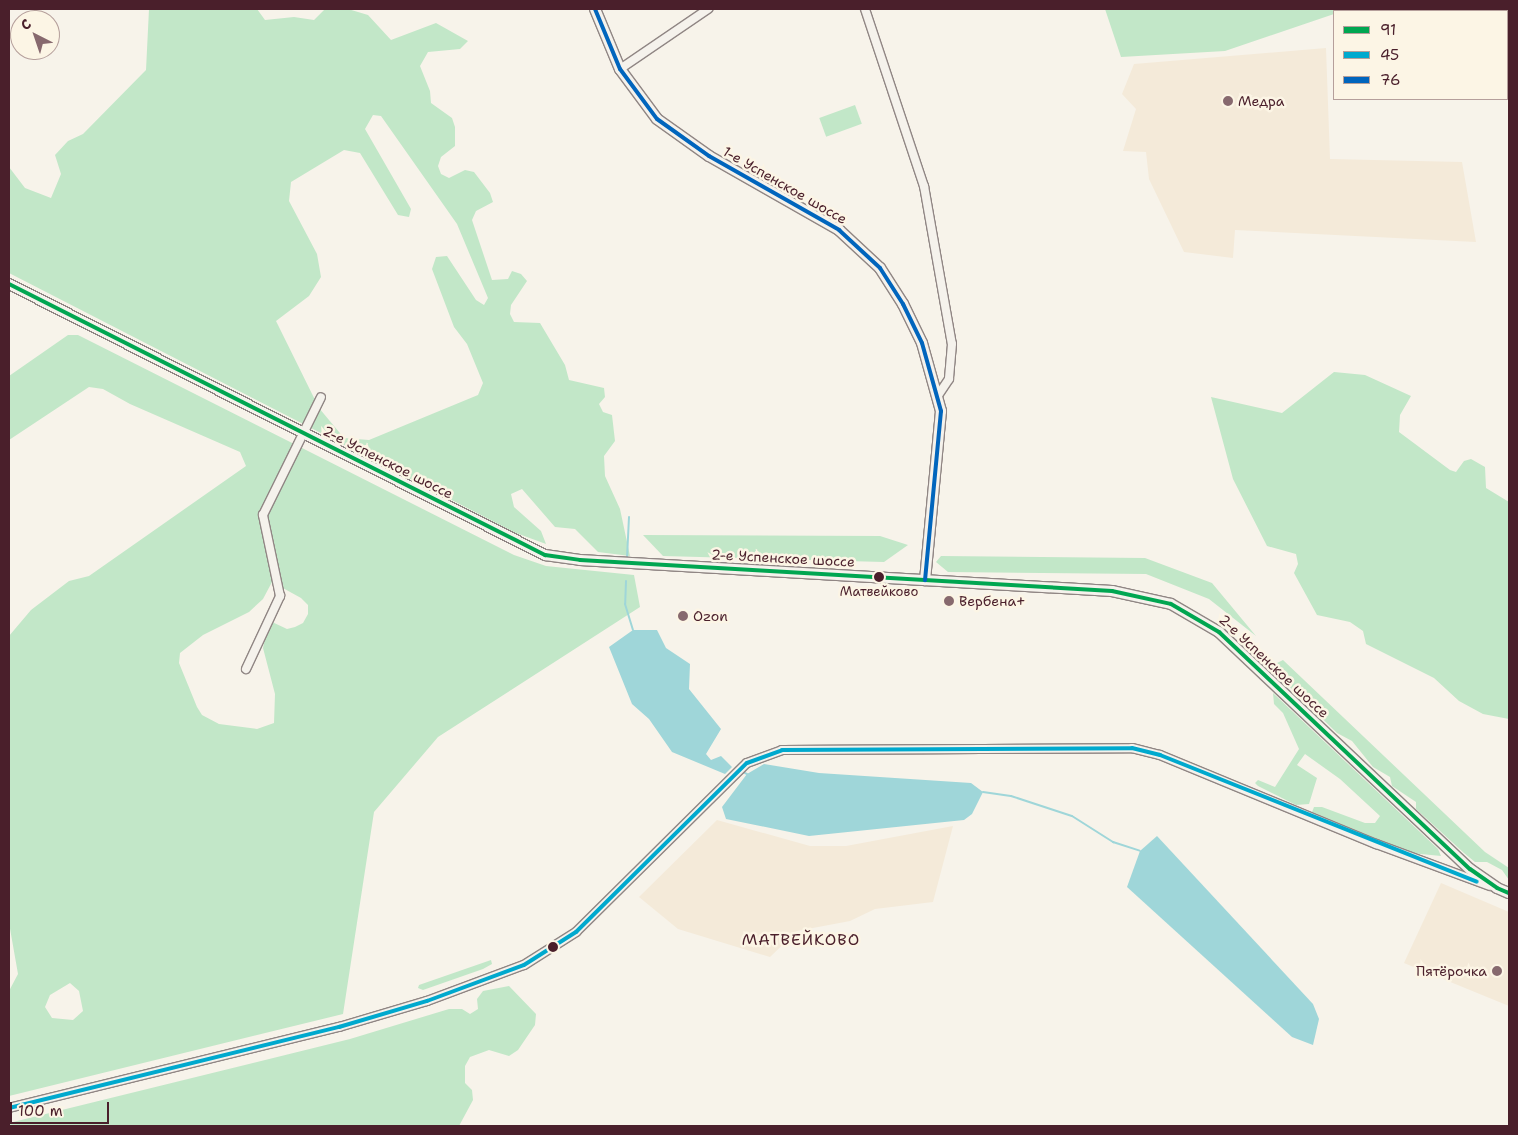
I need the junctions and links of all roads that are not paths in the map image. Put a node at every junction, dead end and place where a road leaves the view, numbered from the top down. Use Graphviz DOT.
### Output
graph roads {
  1 [pos="595,9"];
  2 [pos="708,9"];
  3 [pos="865,9"];
  4 [pos="620,69"];
  5 [pos="9,284"];
  6 [pos="939,394"];
  7 [pos="320,397"];
  8 [pos="303,434"];
  9 [pos="925,580"];
  10 [pos="246,669"];
  11 [pos="1454,853"];
  12 [pos="1450,872"];
  13 [pos="1497,888"];
  14 [pos="1509,893"];
  15 [pos="9,1108"];
  1 -- 4 [label="main road, 1-е Успенское шоссе"];
  2 -- 4 [label="street"];
  3 -- 6 [label="street"];
  4 -- 6 [label="main road, 1-е Успенское шоссе"];
  5 -- 8 [label="main road, 2-е Успенское шоссе"];
  6 -- 9 [label="main road, 1-е Успенское шоссе"];
  7 -- 8 [label="street"];
  8 -- 9 [label="main road, 2-е Успенское шоссе"];
  8 -- 10 [label="street"];
  9 -- 11 [label="main road, 2-е Успенское шоссе"];
  11 -- 12 [label="street"];
  11 -- 13 [label="main road, 2-е Успенское шоссе"];
  12 -- 13 [label="street"];
  12 -- 15 [label="street"];
  13 -- 14 [label="main road, 2-е Успенское шоссе"];
}
